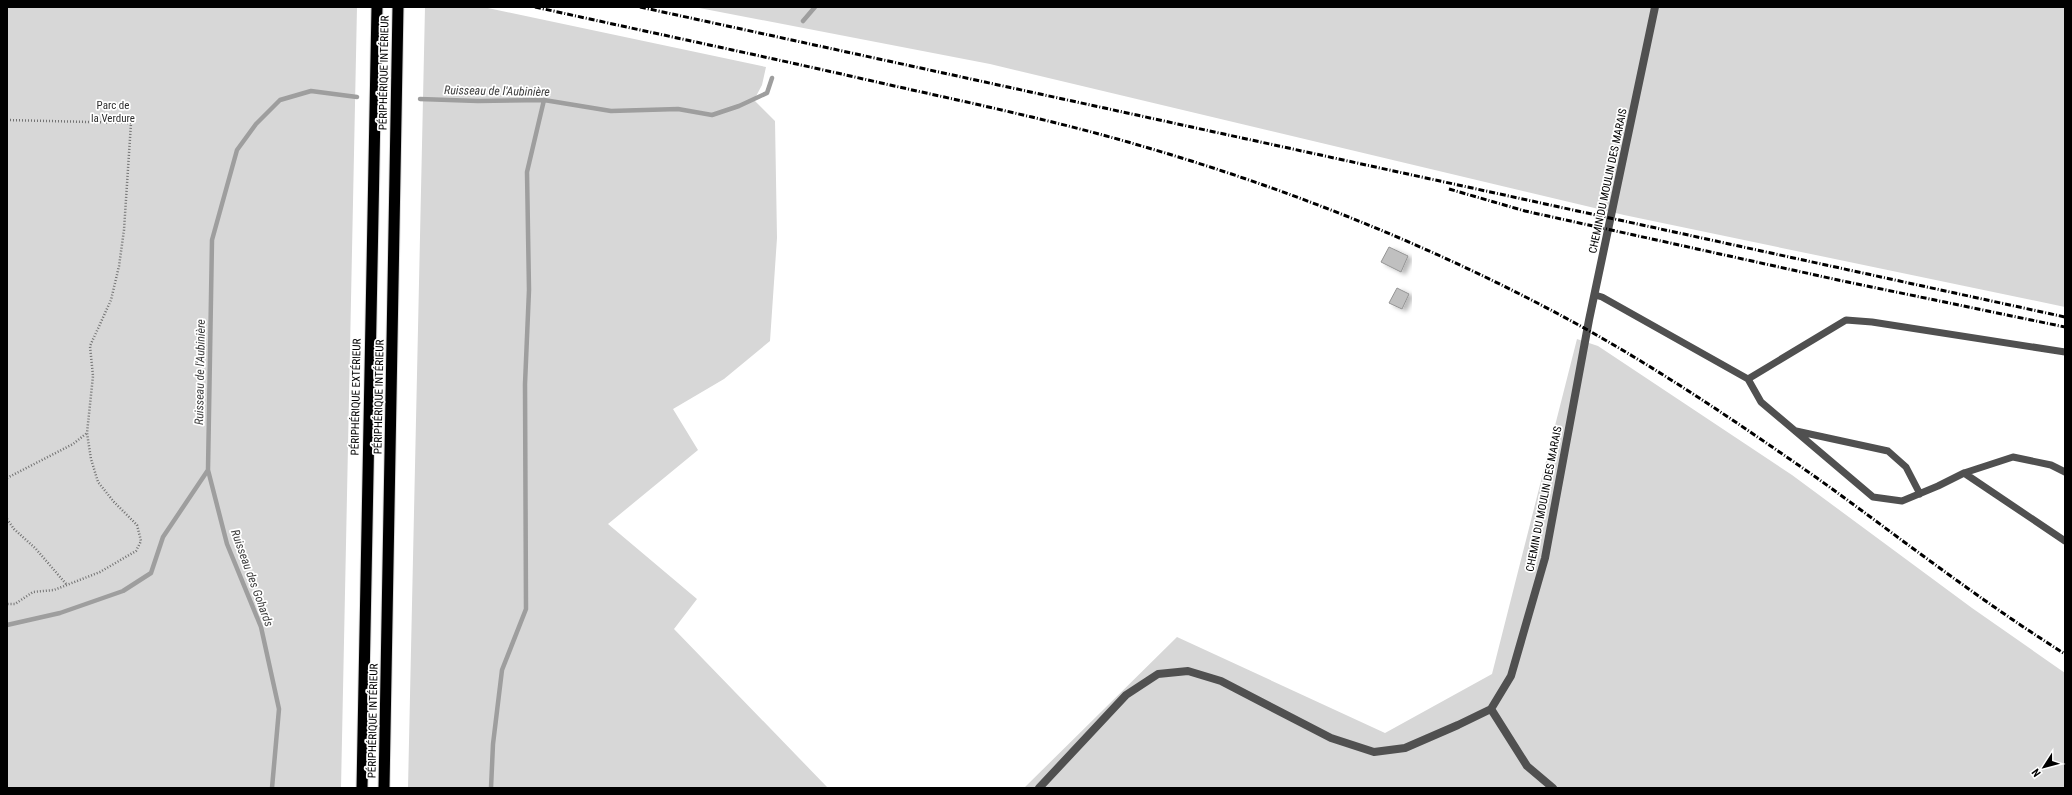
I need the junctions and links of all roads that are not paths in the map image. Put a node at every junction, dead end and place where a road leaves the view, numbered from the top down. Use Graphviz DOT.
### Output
graph roads {
  1 [pos="377,7"];
  2 [pos="398,7"];
  3 [pos="1655,7"];
  4 [pos="1594,295"];
  5 [pos="2065,352"];
  6 [pos="1748,379"];
  7 [pos="1795,430"];
  8 [pos="2065,472"];
  9 [pos="1964,473"];
  10 [pos="1920,494"];
  11 [pos="2065,541"];
  12 [pos="1491,709"];
  13 [pos="362,788"];
  14 [pos="384,788"];
  15 [pos="1039,788"];
  16 [pos="1553,788"];
  1 -- 13 [label="highway, PÉRIPHÉRIQUE EXTÉRIEUR"];
  2 -- 14 [label="highway, PÉRIPHÉRIQUE INTÉRIEUR"];
  3 -- 4 [label="street, CHEMIN DU MOULIN DES MARAIS"];
  4 -- 6 [label="lane"];
  4 -- 12 [label="street, CHEMIN DU MOULIN DES MARAIS"];
  5 -- 6 [label="lane"];
  6 -- 7 [label="lane"];
  7 -- 10 [label="lane"];
  7 -- 10 [label="lane"];
  8 -- 9 [label="lane"];
  9 -- 10 [label="lane"];
  9 -- 11 [label="lane"];
  12 -- 15 [label="street"];
  12 -- 16 [label="street"];
}
